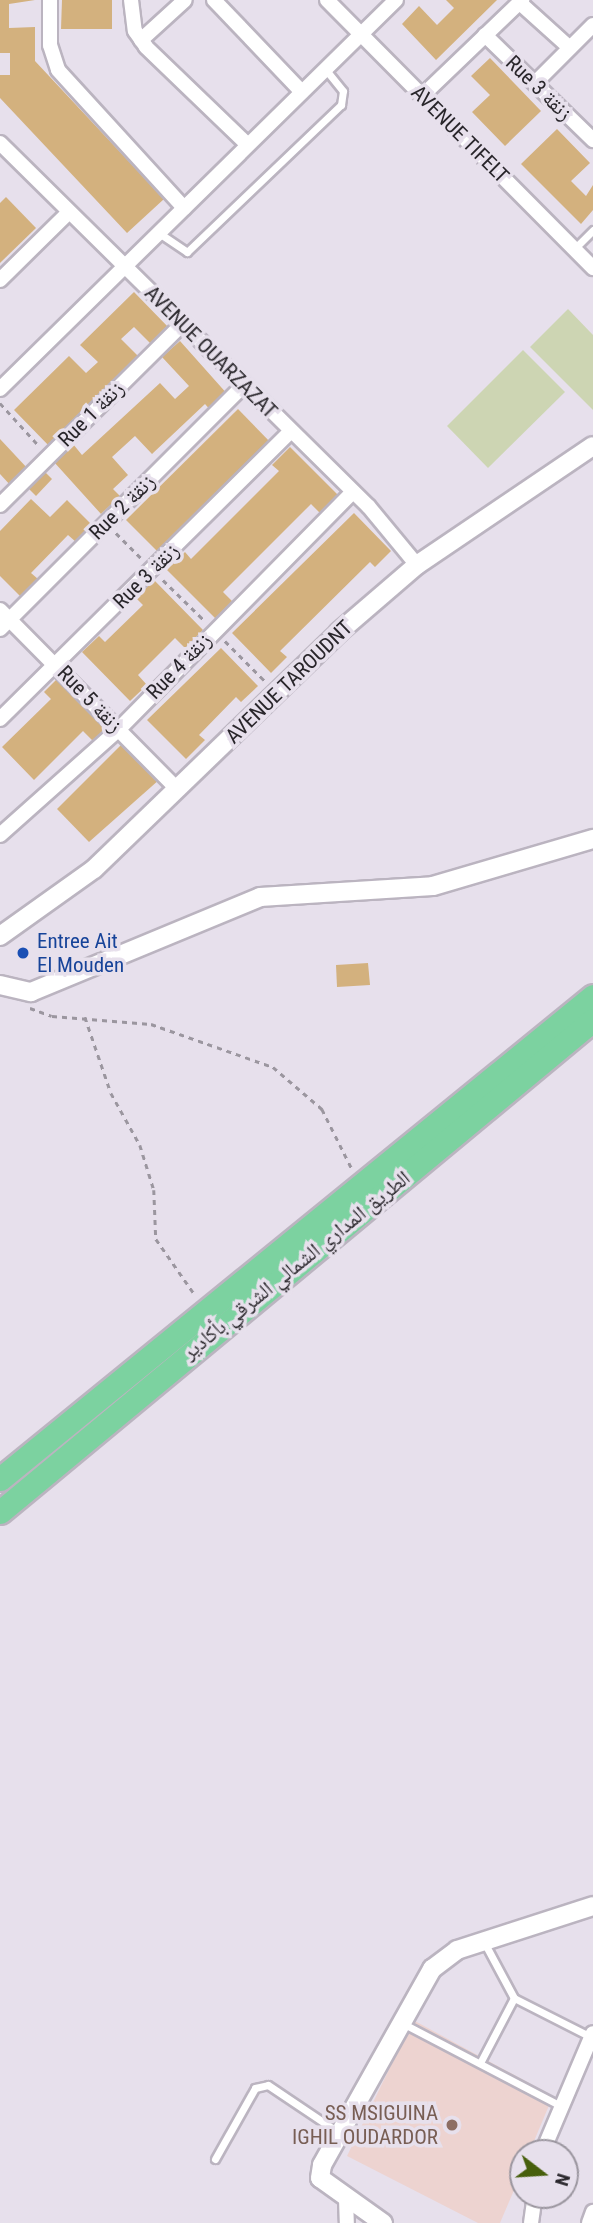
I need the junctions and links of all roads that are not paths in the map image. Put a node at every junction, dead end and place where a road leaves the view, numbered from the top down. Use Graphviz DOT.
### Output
graph roads {
  1 [pos="50,0"];
  2 [pos="131,0"];
  3 [pos="184,0"];
  4 [pos="214,0"];
  5 [pos="327,0"];
  6 [pos="396,0"];
  7 [pos="521,1"];
  8 [pos="593,24"];
  9 [pos="362,34"];
  10 [pos="485,35"];
  11 [pos="581,36"];
  12 [pos="141,40"];
  13 [pos="593,47"];
  14 [pos="570,48"];
  15 [pos="325,69"];
  16 [pos="535,83"];
  17 [pos="302,92"];
  18 [pos="422,96"];
  19 [pos="593,140"];
  20 [pos="0,143"];
  21 [pos="248,145"];
  22 [pos="184,208"];
  23 [pos="69,212"];
  24 [pos="593,230"];
  25 [pos="159,233"];
  26 [pos="574,249"];
  27 [pos="124,266"];
  28 [pos="593,268"];
  29 [pos="0,280"];
  30 [pos="182,324"];
  31 [pos="244,385"];
  32 [pos="0,389"];
  33 [pos="291,431"];
  34 [pos="593,446"];
  35 [pos="353,492"];
  36 [pos="0,505"];
  37 [pos="417,565"];
  38 [pos="3,619"];
  39 [pos="57,665"];
  40 [pos="0,719"];
  41 [pos="119,729"];
  42 [pos="178,790"];
  43 [pos="0,835"];
  44 [pos="593,839"];
  45 [pos="0,936"];
  46 [pos="0,985"];
  47 [pos="593,996"];
  48 [pos="593,1020"];
  49 [pos="0,1479"];
  50 [pos="0,1512"];
  51 [pos="593,1906"];
  52 [pos="485,1944"];
  53 [pos="514,1998"];
  54 [pos="398,2021"];
  55 [pos="592,2035"];
  56 [pos="480,2063"];
  57 [pos="561,2106"];
  58 [pos="338,2132"];
  59 [pos="548,2139"];
  60 [pos="215,2159"];
  61 [pos="345,2199"];
  62 [pos="593,2212"];
  63 [pos="347,2223"];
  64 [pos="383,2223"];
  65 [pos="589,2223"];
  1 -- 22 [label="street"];
  2 -- 12 [label="street"];
  3 -- 12 [label="street"];
  4 -- 17 [label="street"];
  5 -- 9 [label="street, AVENUE TIFELT"];
  6 -- 9 [label="street"];
  7 -- 10 [label="street"];
  7 -- 14 [label="street"];
  8 -- 11 [label="street"];
  9 -- 15 [label="street"];
  9 -- 18 [label="street, AVENUE TIFELT"];
  10 -- 16 [label="street, Rue 3 زنقة"];
  10 -- 18 [label="street"];
  11 -- 13 [label="street"];
  11 -- 14 [label="street"];
  12 -- 21 [label="street"];
  14 -- 16 [label="street"];
  15 -- 17 [label="street"];
  15 -- 25 [label="lane"];
  16 -- 19 [label="street, Rue 3 زنقة"];
  17 -- 21 [label="street"];
  18 -- 26 [label="street, AVENUE TIFELT"];
  20 -- 23 [label="street, AVENUE OUARZAZAT"];
  21 -- 22 [label="street"];
  22 -- 25 [label="street"];
  23 -- 27 [label="street, AVENUE OUARZAZAT"];
  23 -- 29 [label="street"];
  24 -- 26 [label="lane"];
  25 -- 27 [label="street"];
  26 -- 28 [label="street, AVENUE TIFELT"];
  27 -- 30 [label="street, AVENUE OUARZAZAT"];
  27 -- 32 [label="street"];
  30 -- 31 [label="street, AVENUE OUARZAZAT"];
  30 -- 36 [label="street, Rue 1 زنقة"];
  31 -- 33 [label="street, AVENUE OUARZAZAT"];
  31 -- 38 [label="street, Rue 2 زنقة"];
  33 -- 35 [label="street, AVENUE OUARZAZAT"];
  33 -- 39 [label="street, Rue 3 زنقة"];
  34 -- 37 [label="street, AVENUE TAROUDNT"];
  35 -- 37 [label="street, AVENUE OUARZAZAT"];
  35 -- 41 [label="street, Rue 4 زنقة"];
  37 -- 42 [label="street, AVENUE TAROUDNT"];
  38 -- 39 [label="street, Rue 5 زنقة"];
  39 -- 40 [label="street, Rue 3 زنقة"];
  39 -- 41 [label="street, Rue 5 زنقة"];
  41 -- 42 [label="street, Rue 5 زنقة"];
  41 -- 43 [label="street, Rue 4 زنقة"];
  42 -- 45 [label="street, AVENUE TAROUDNT"];
  44 -- 46 [label="street"];
  47 -- 49 [label="highway, الطريق المداري الشمالي الشرقي بأكادير"];
  48 -- 50 [label="highway, الطريق المداري الشمالي الشرقي بأكادير"];
  51 -- 52 [label="street"];
  52 -- 53 [label="lane"];
  52 -- 54 [label="street"];
  53 -- 55 [label="lane"];
  53 -- 56 [label="lane"];
  54 -- 56 [label="lane"];
  54 -- 58 [label="street"];
  55 -- 57 [label="street"];
  56 -- 57 [label="lane"];
  57 -- 59 [label="street"];
  58 -- 60 [label="lane"];
  58 -- 61 [label="street"];
  61 -- 63 [label="street"];
  61 -- 64 [label="street"];
  62 -- 65 [label="street"];
}
